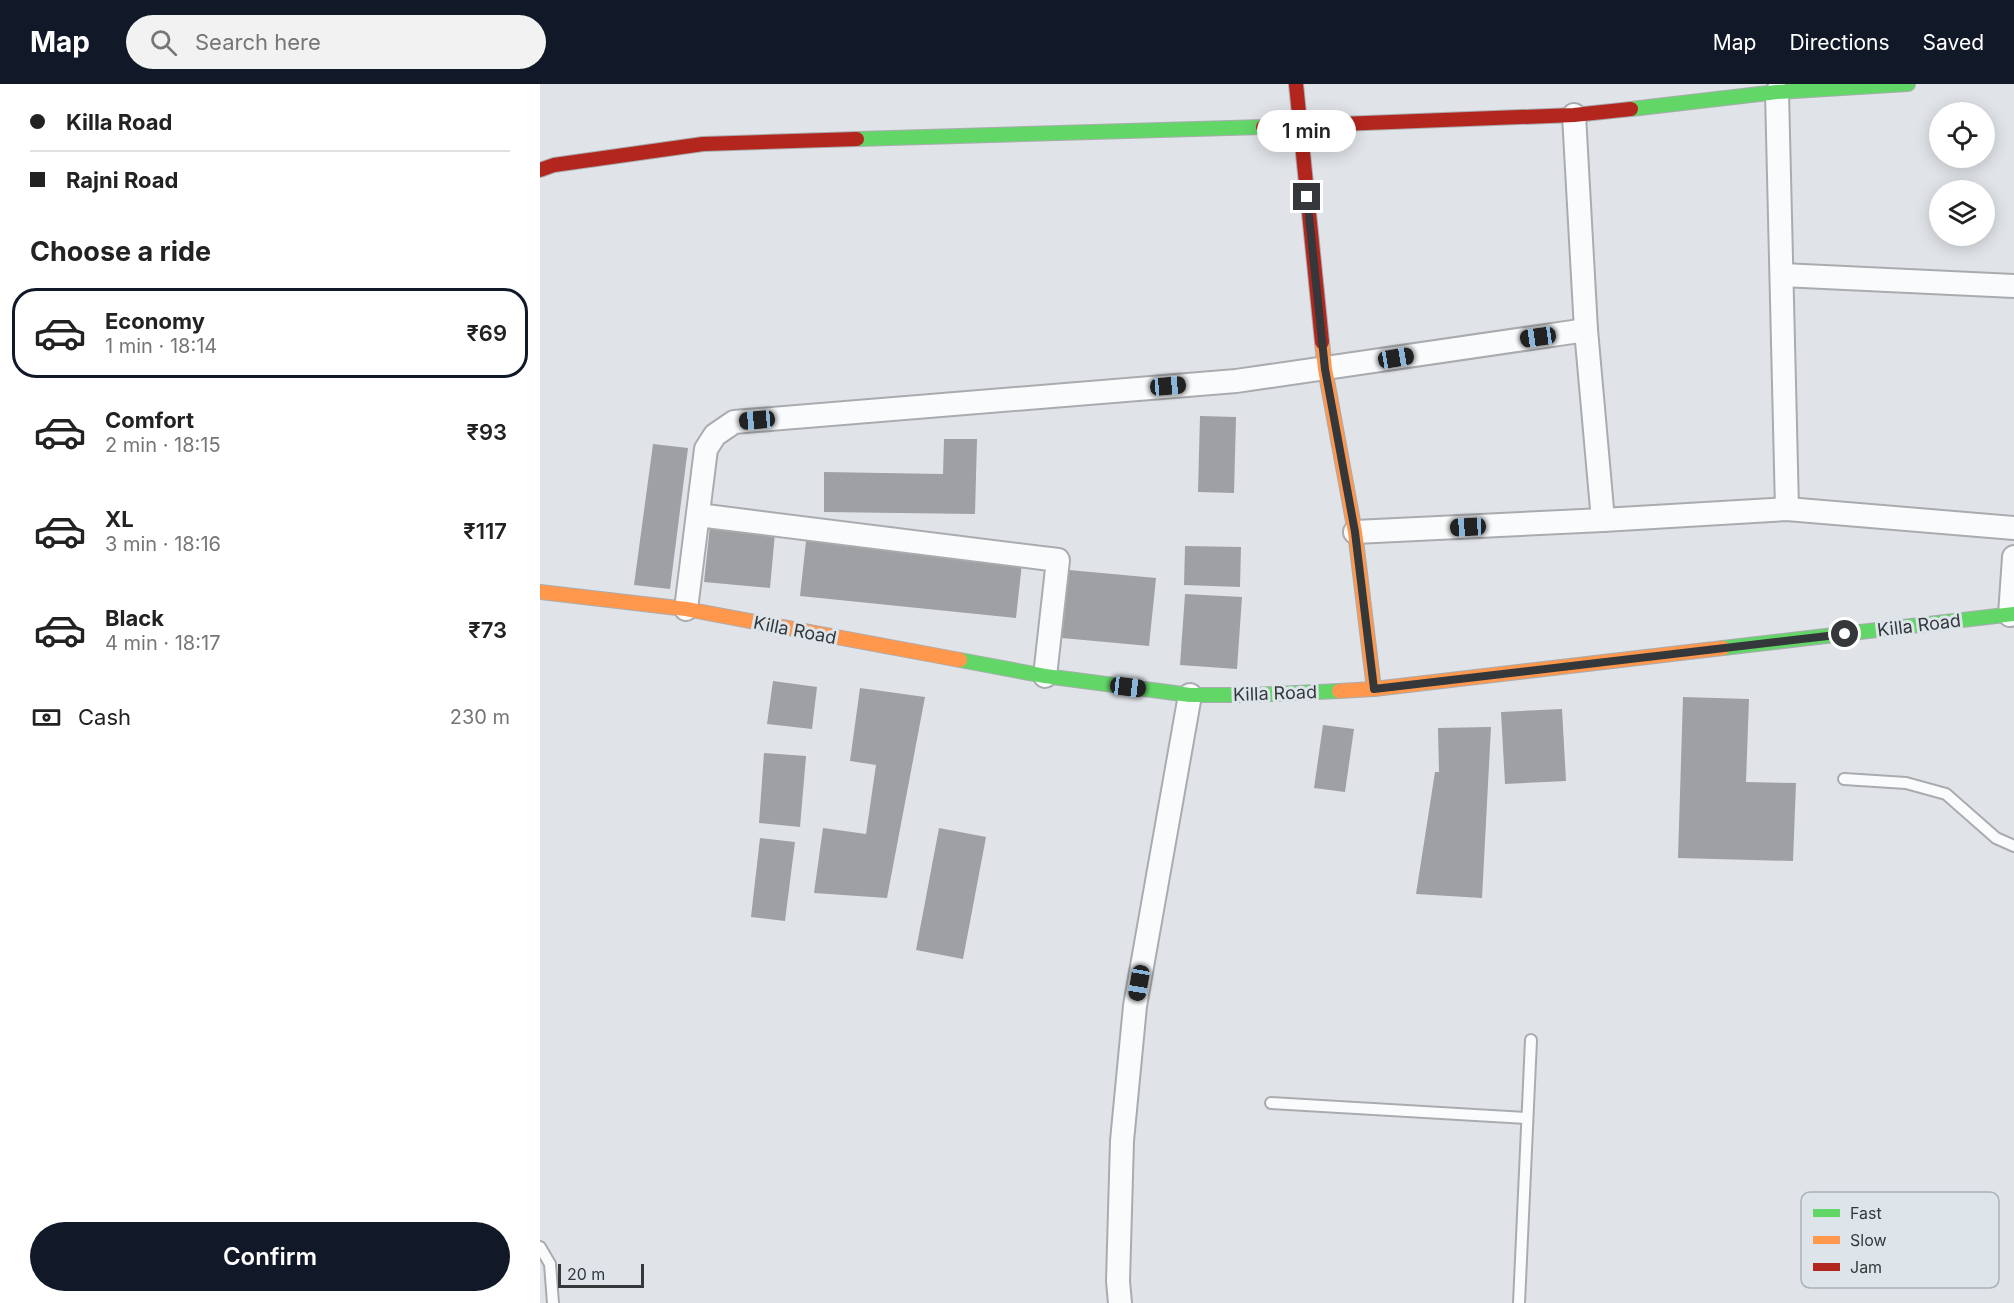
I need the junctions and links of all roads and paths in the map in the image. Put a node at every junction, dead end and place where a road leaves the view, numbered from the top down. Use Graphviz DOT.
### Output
graph roads {
  1 [pos="1296,84"];
  2 [pos="1908,84"];
  3 [pos="1809,87"];
  4 [pos="1777,92"];
  5 [pos="1575,115"];
  6 [pos="1299,126"];
  7 [pos="540,170"];
  8 [pos="1782,275"];
  9 [pos="2014,286"];
  10 [pos="1586,330"];
  11 [pos="1325,369"];
  12 [pos="1787,510"];
  13 [pos="698,515"];
  14 [pos="1604,520"];
  15 [pos="2014,528"];
  16 [pos="1355,532"];
  17 [pos="2014,557"];
  18 [pos="540,592"];
  19 [pos="686,609"];
  20 [pos="2012,614"];
  21 [pos="1046,676"];
  22 [pos="1374,689"];
  23 [pos="1190,695"];
  24 [pos="1844,779"];
  25 [pos="2014,846"];
  26 [pos="1531,1040"];
  27 [pos="1271,1103"];
  28 [pos="1527,1118"];
  29 [pos="540,1247"];
  30 [pos="553,1303"];
  31 [pos="1120,1303"];
  32 [pos="1519,1303"];
  1 -- 6 [label="street"];
  2 -- 3 [label="street"];
  3 -- 4 [label="street"];
  4 -- 5 [label="street"];
  4 -- 8 [label="street"];
  5 -- 6 [label="street"];
  5 -- 10 [label="street"];
  6 -- 7 [label="street"];
  6 -- 11 [label="street"];
  8 -- 9 [label="street"];
  8 -- 12 [label="street"];
  10 -- 11 [label="street"];
  10 -- 14 [label="street"];
  11 -- 13 [label="street"];
  11 -- 16 [label="street"];
  12 -- 14 [label="street"];
  12 -- 15 [label="street"];
  13 -- 19 [label="street"];
  13 -- 21 [label="street"];
  14 -- 16 [label="street"];
  16 -- 22 [label="street"];
  17 -- 20 [label="street"];
  18 -- 19 [label="street, Killa Road"];
  19 -- 21 [label="street, Killa Road"];
  20 -- 22 [label="street, Killa Road"];
  21 -- 23 [label="street, Killa Road"];
  22 -- 23 [label="street, Killa Road"];
  23 -- 31 [label="street"];
  24 -- 25 [label="lane"];
  26 -- 28 [label="lane"];
  27 -- 28 [label="lane"];
  28 -- 32 [label="lane"];
  29 -- 30 [label="lane"];
}
